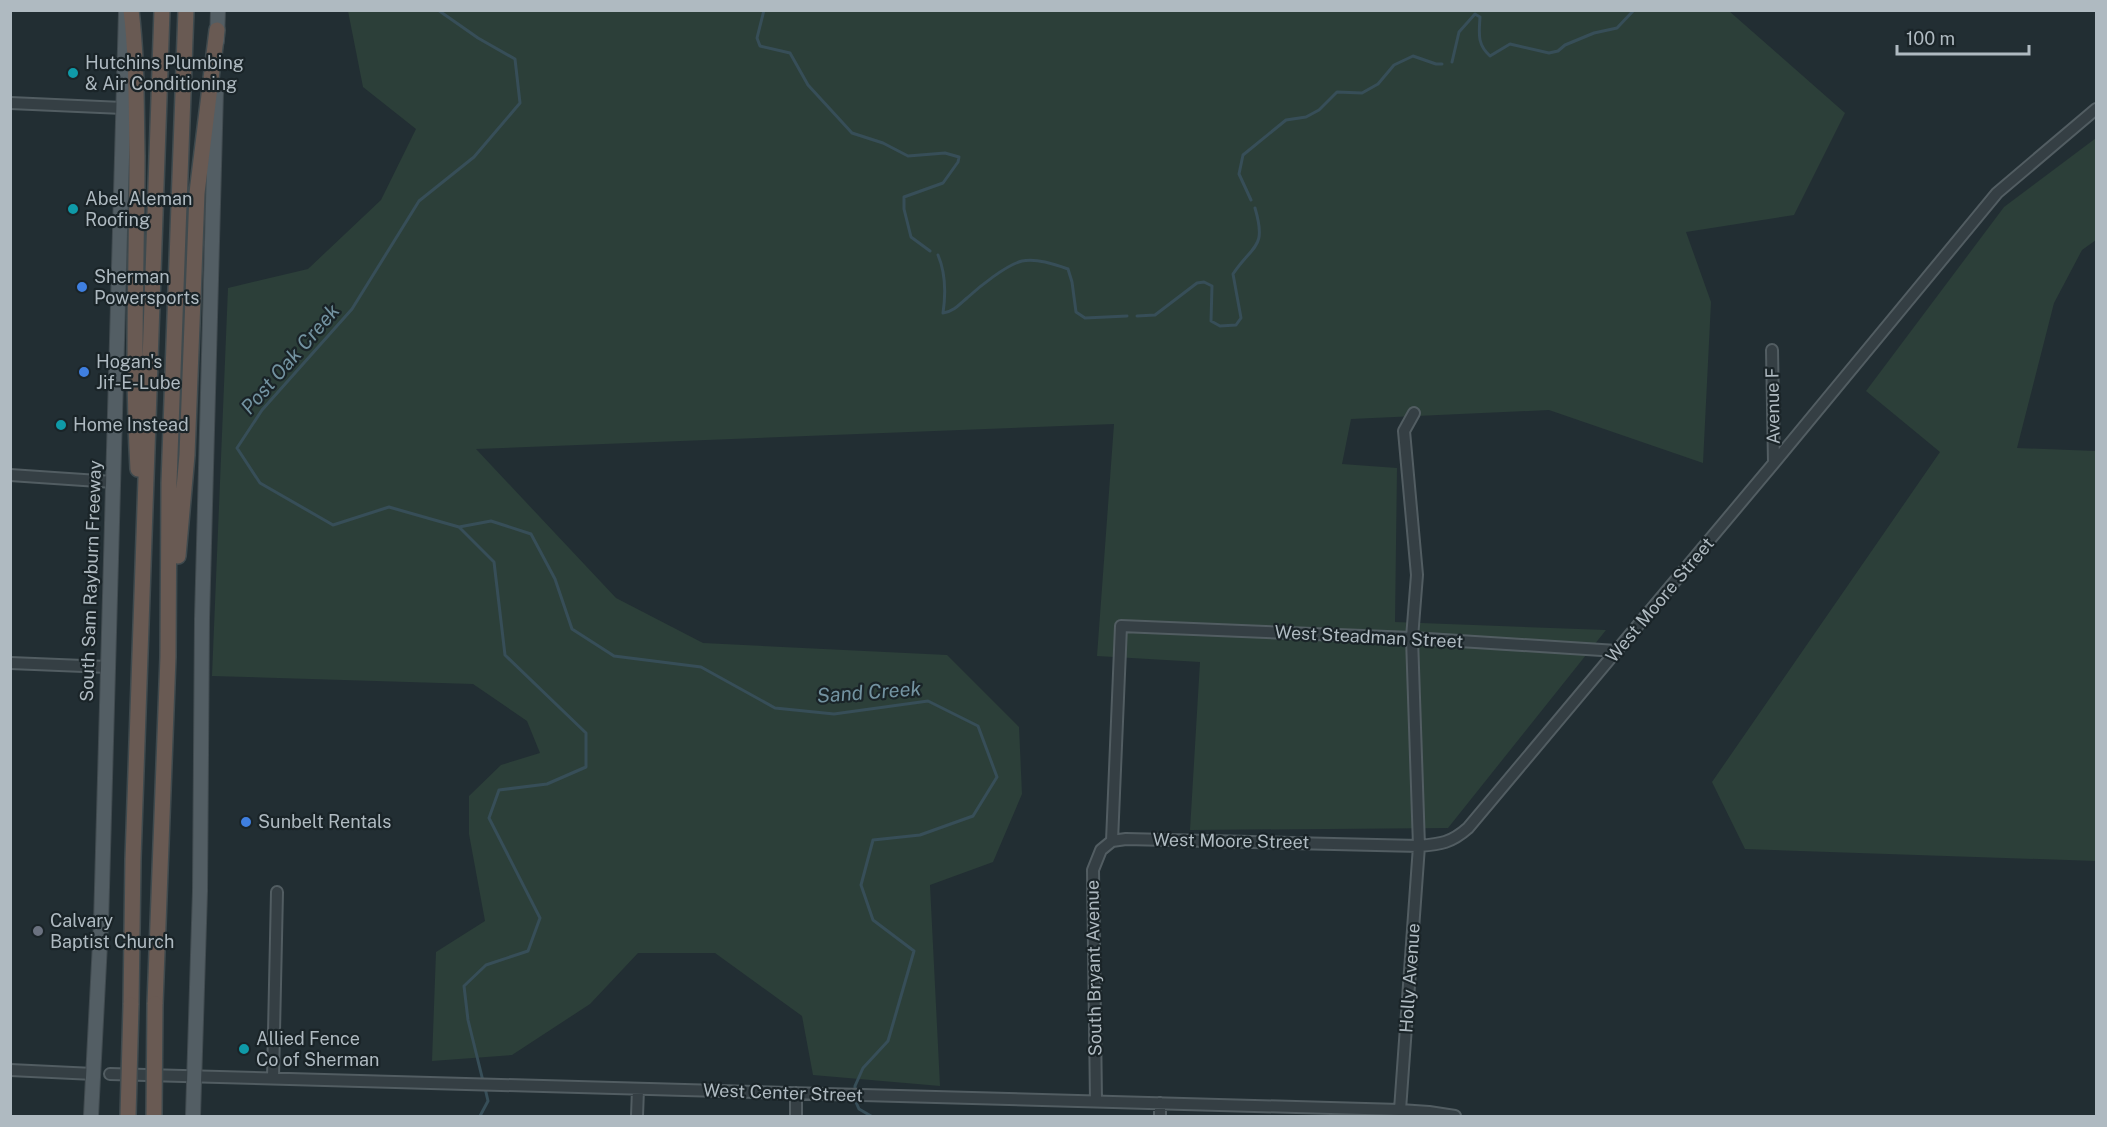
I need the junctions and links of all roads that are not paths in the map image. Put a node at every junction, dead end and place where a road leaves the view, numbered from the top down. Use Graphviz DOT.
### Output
graph roads {
  1 [pos="126,10"];
  2 [pos="131,10"];
  3 [pos="162,10"];
  4 [pos="186,10"];
  5 [pos="218,10"];
  6 [pos="217,30"];
  7 [pos="10,103"];
  8 [pos="123,108"];
  9 [pos="2097,109"];
  10 [pos="1773,350"];
  11 [pos="1414,413"];
  12 [pos="1774,463"];
  13 [pos="10,475"];
  14 [pos="113,482"];
  15 [pos="143,568"];
  16 [pos="1412,638"];
  17 [pos="1617,651"];
  18 [pos="168,657"];
  19 [pos="10,663"];
  20 [pos="108,667"];
  21 [pos="1112,841"];
  22 [pos="1419,846"];
  23 [pos="277,892"];
  24 [pos="10,1070"];
  25 [pos="94,1074"];
  26 [pos="110,1074"];
  27 [pos="195,1077"];
  28 [pos="273,1078"];
  29 [pos="638,1089"];
  30 [pos="796,1093"];
  31 [pos="1096,1101"];
  32 [pos="1160,1103"];
  33 [pos="1400,1110"];
  34 [pos="91,1116"];
  35 [pos="128,1116"];
  36 [pos="154,1116"];
  37 [pos="194,1116"];
  38 [pos="637,1116"];
  39 [pos="796,1116"];
  40 [pos="1160,1116"];
  41 [pos="1455,1116"];
  1 -- 8 [label="main road, South Sam Rayburn Freeway"];
  2 -- 15 [label="highway"];
  3 -- 15 [label="highway"];
  4 -- 18 [label="highway"];
  5 -- 6 [label="main road"];
  6 -- 18 [label="highway"];
  6 -- 27 [label="main road"];
  7 -- 8 [label="street"];
  8 -- 14 [label="main road, South Sam Rayburn Freeway"];
  9 -- 12 [label="street, West Moore Street"];
  10 -- 12 [label="street, Avenue F"];
  11 -- 16 [label="street, Holly Avenue"];
  12 -- 17 [label="street, West Moore Street"];
  13 -- 14 [label="street"];
  14 -- 20 [label="main road, South Sam Rayburn Freeway"];
  15 -- 35 [label="highway, bridge"];
  16 -- 17 [label="street, West Steadman Street"];
  16 -- 21 [label="street, West Steadman Street"];
  16 -- 22 [label="street, Holly Avenue"];
  17 -- 22 [label="street, West Moore Street"];
  18 -- 36 [label="highway, bridge"];
  19 -- 20 [label="street"];
  20 -- 25 [label="main road, South Sam Rayburn Freeway"];
  21 -- 22 [label="street, West Moore Street"];
  21 -- 31 [label="street, South Bryant Avenue"];
  22 -- 33 [label="street, Holly Avenue"];
  23 -- 28 [label="street"];
  24 -- 25 [label="street"];
  25 -- 34 [label="main road, South Sam Rayburn Freeway"];
  26 -- 27 [label="street, West Center Street"];
  27 -- 28 [label="street, West Center Street"];
  27 -- 37 [label="main road"];
  28 -- 29 [label="street, West Center Street"];
  29 -- 30 [label="street, West Center Street"];
  29 -- 38 [label="street"];
  30 -- 31 [label="street, West Center Street"];
  30 -- 39 [label="street"];
  31 -- 32 [label="street, West Center Street"];
  32 -- 33 [label="street, West Center Street"];
  32 -- 40 [label="street"];
  33 -- 41 [label="street, West Center Street"];
}
